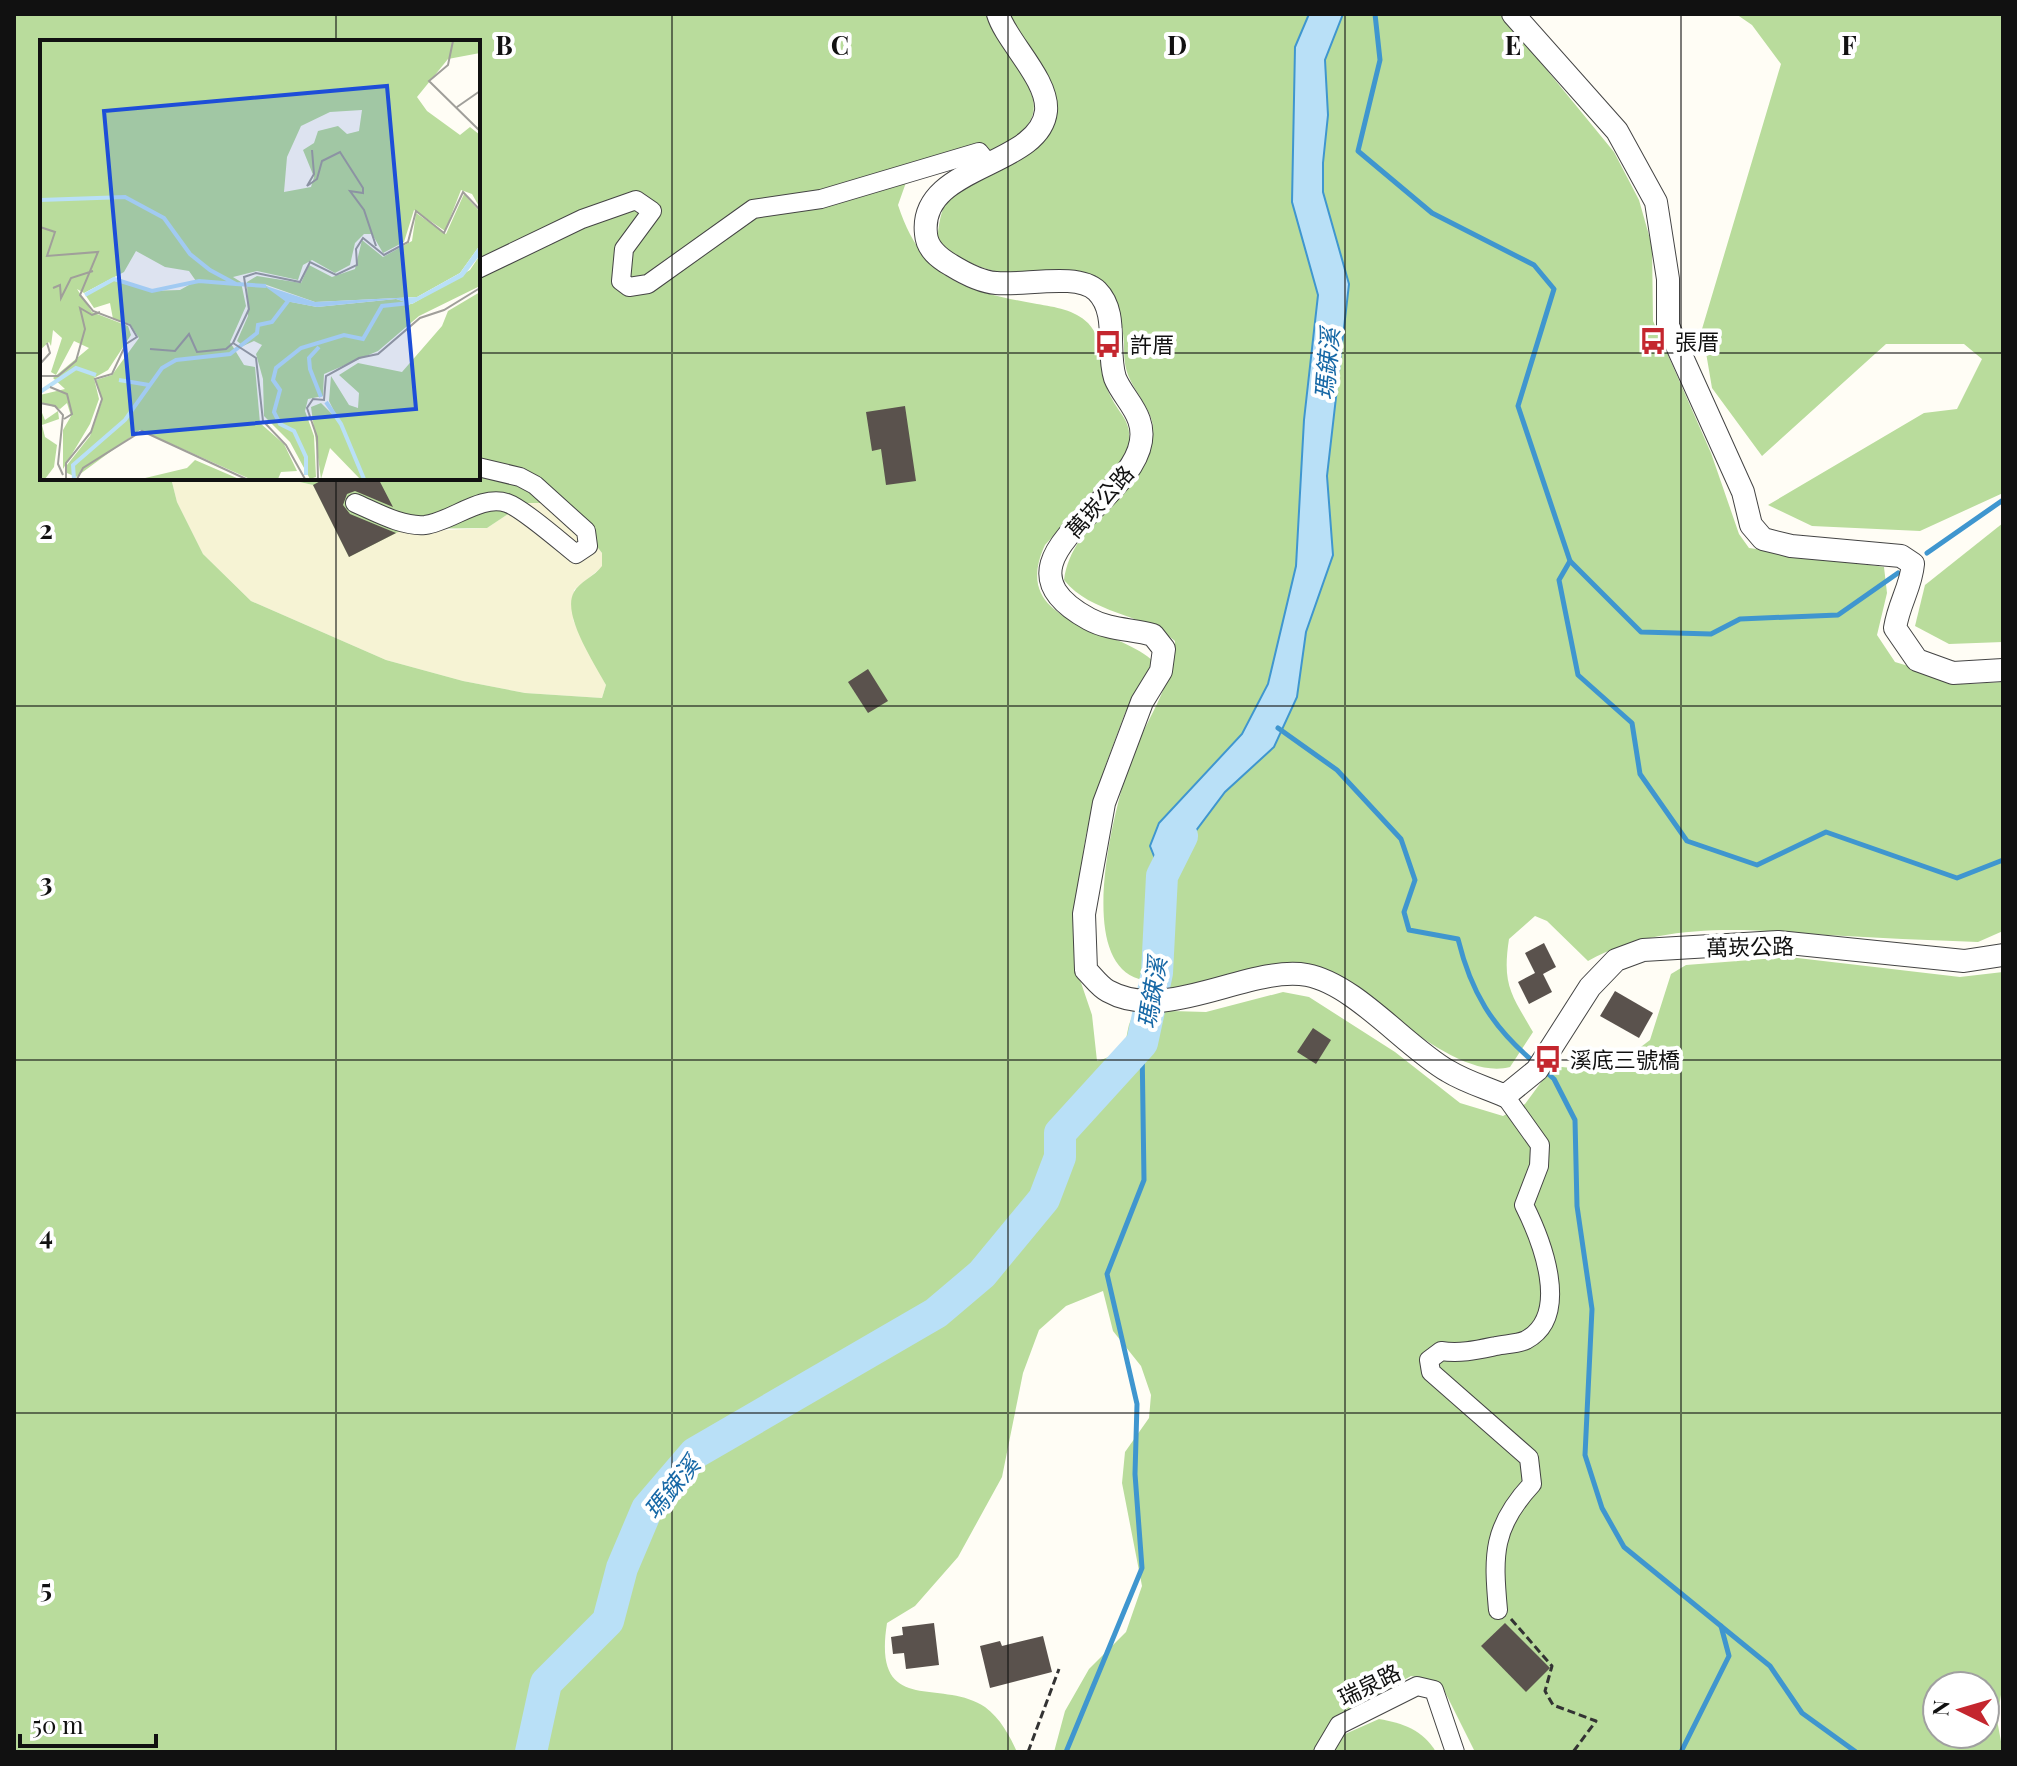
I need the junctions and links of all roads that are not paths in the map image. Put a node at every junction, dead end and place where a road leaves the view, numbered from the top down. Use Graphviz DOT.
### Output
graph roads {
  1 [pos="998,14"];
  2 [pos="1513,14"];
  3 [pos="988,163"];
  4 [pos="480,268"];
  5 [pos="480,467"];
  6 [pos="355,503"];
  7 [pos="2003,670"];
  8 [pos="2003,955"];
  9 [pos="1505,1096"];
  10 [pos="1498,1610"];
  11 [pos="1323,1752"];
  12 [pos="1455,1752"];
  1 -- 3 [label="street, 萬崁公路"];
  2 -- 7 [label="street"];
  3 -- 4 [label="street"];
  3 -- 9 [label="street, 萬崁公路"];
  5 -- 6 [label="street"];
  8 -- 9 [label="street, 萬崁公路"];
  9 -- 10 [label="street"];
  11 -- 12 [label="street, 瑞泉路"];
}
